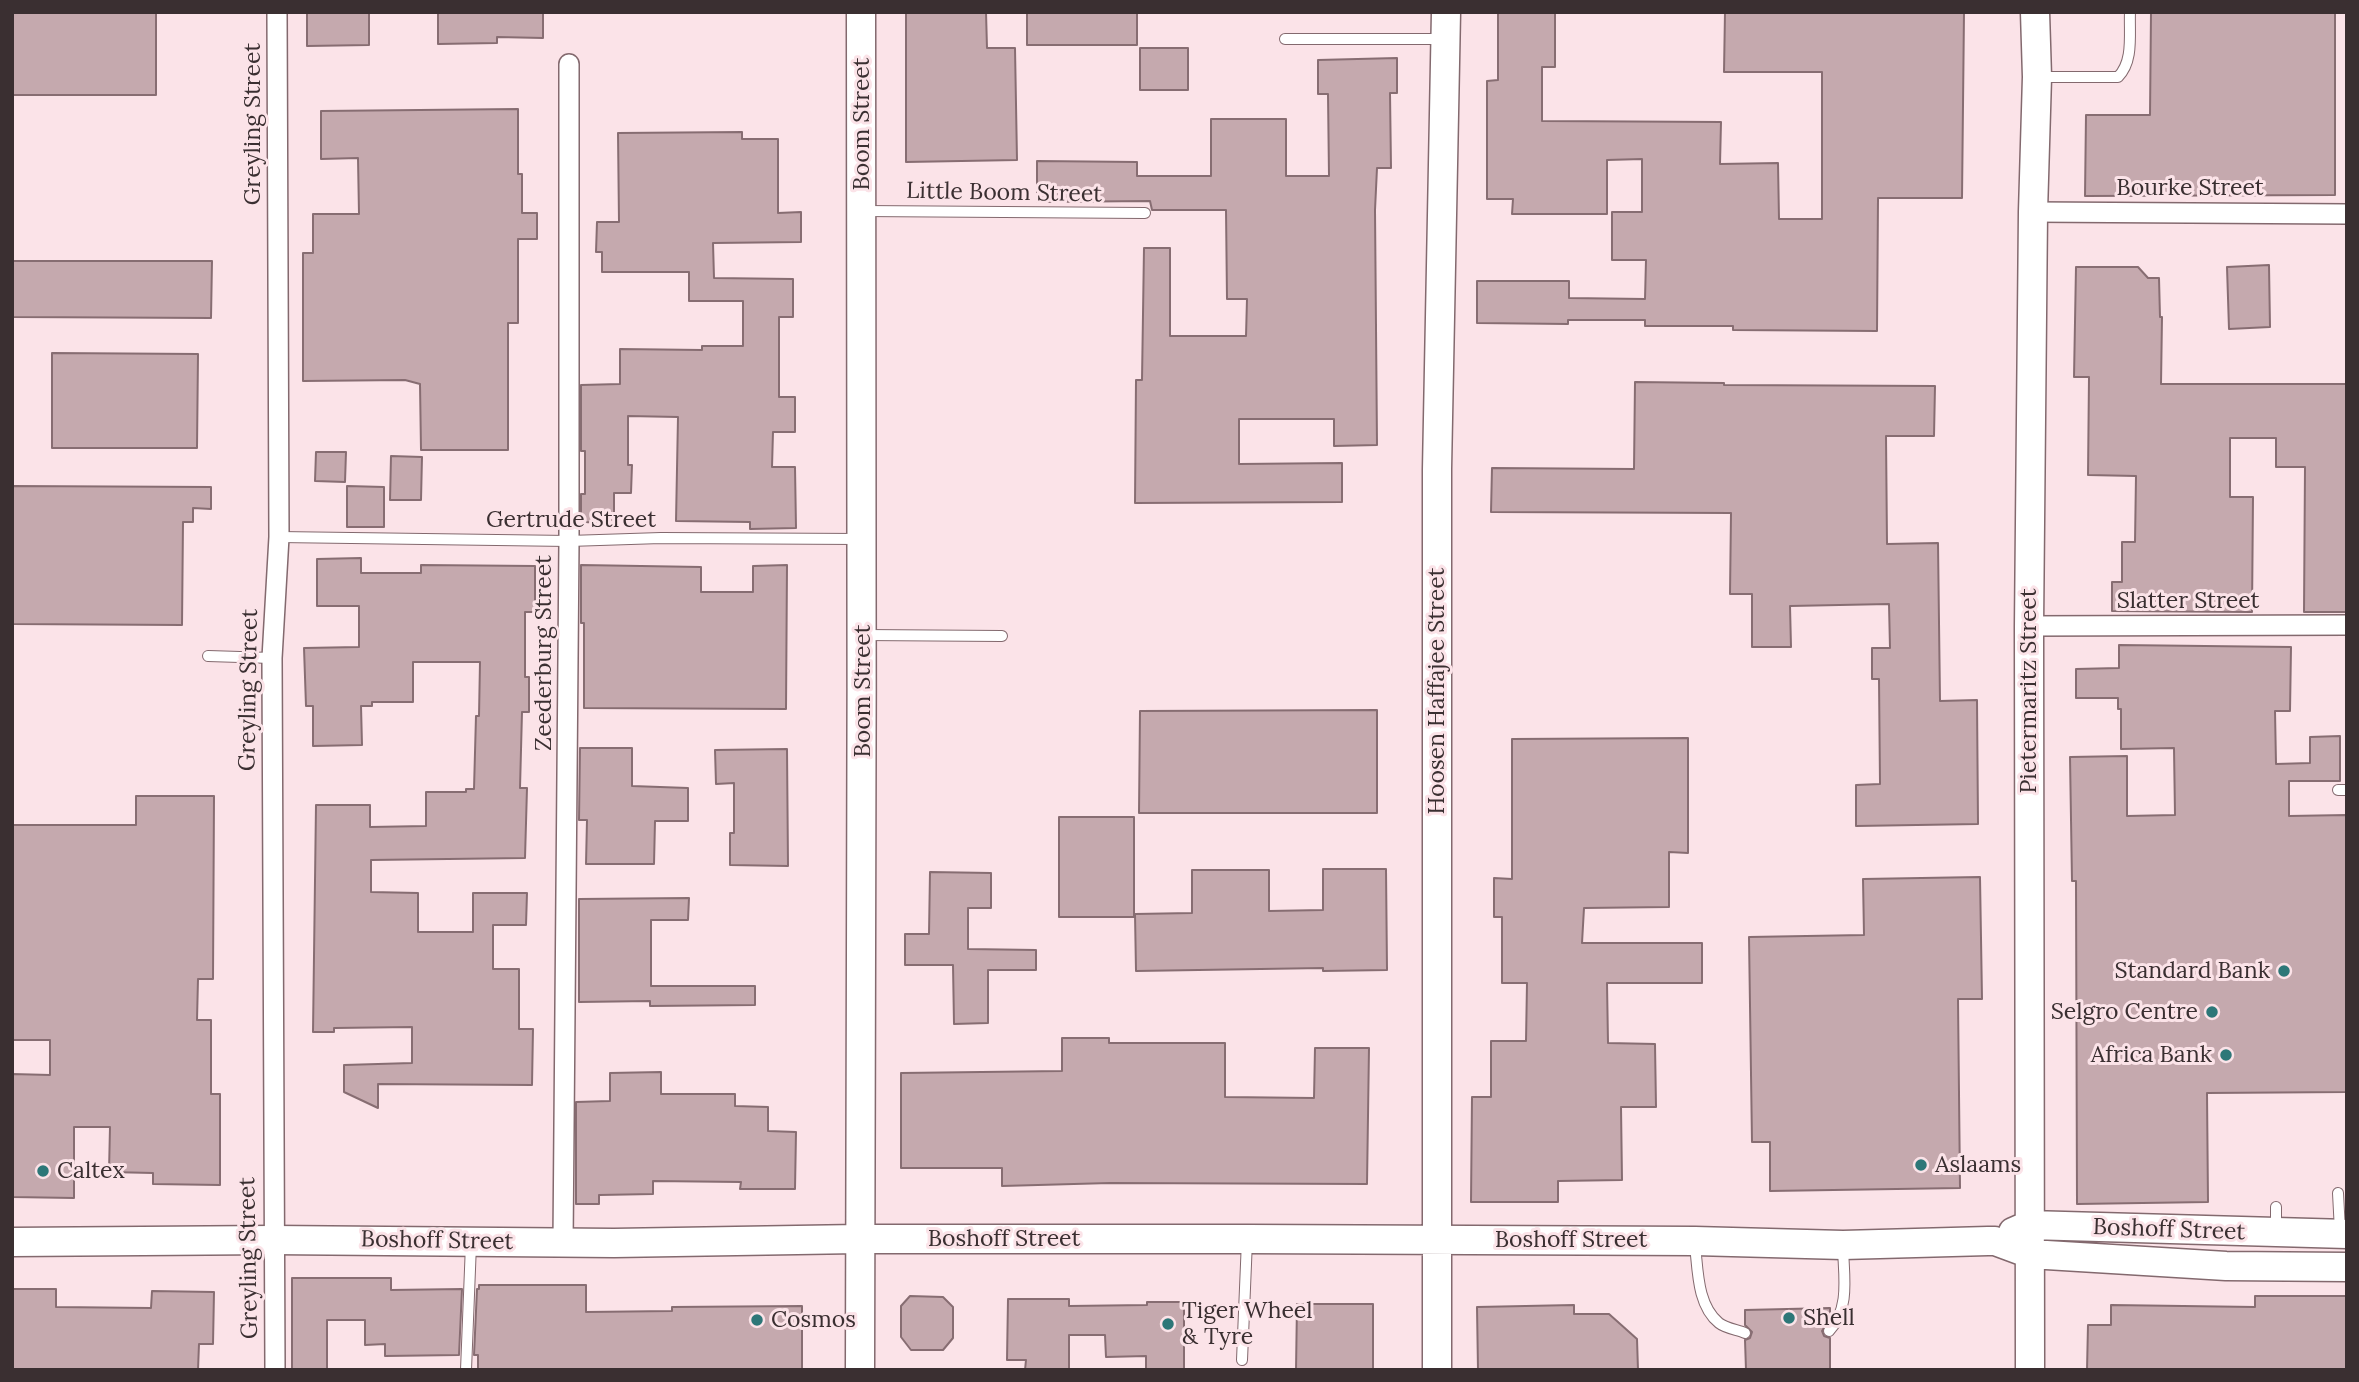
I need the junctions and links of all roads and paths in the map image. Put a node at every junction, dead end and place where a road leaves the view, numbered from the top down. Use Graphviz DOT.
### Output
graph roads {
  1 [pos="277,12"];
  2 [pos="862,12"];
  3 [pos="2035,12"];
  4 [pos="2130,12"];
  5 [pos="1445,26"];
  6 [pos="1285,39"];
  7 [pos="569,64"];
  8 [pos="2037,76"];
  9 [pos="863,211"];
  10 [pos="2033,212"];
  11 [pos="1145,213"];
  12 [pos="2347,214"];
  13 [pos="279,537"];
  14 [pos="864,539"];
  15 [pos="569,541"];
  16 [pos="2347,625"];
  17 [pos="2029,626"];
  18 [pos="863,635"];
  19 [pos="1002,636"];
  20 [pos="208,656"];
  21 [pos="272,658"];
  22 [pos="2338,1193"];
  23 [pos="2029,1225"];
  24 [pos="2344,1234"];
  25 [pos="858,1239"];
  26 [pos="1247,1239"];
  27 [pos="273,1240"];
  28 [pos="1438,1240"];
  29 [pos="471,1241"];
  30 [pos="1695,1241"];
  31 [pos="1995,1241"];
  32 [pos="12,1242"];
  33 [pos="563,1242"];
  34 [pos="1843,1245"];
  35 [pos="2031,1254"];
  36 [pos="2347,1266"];
  37 [pos="1829,1331"];
  38 [pos="1745,1333"];
  39 [pos="1242,1360"];
  40 [pos="275,1370"];
  41 [pos="466,1370"];
  42 [pos="860,1370"];
  43 [pos="1437,1370"];
  44 [pos="2030,1370"];
  1 -- 13 [label="street, Greyling Street"];
  2 -- 9 [label="street, Boom Street"];
  3 -- 8 [label="street, Pietermaritz Street"];
  4 -- 8 [label="lane"];
  5 -- 6 [label="lane"];
  5 -- 28 [label="street, Hoosen Haffajee Street"];
  7 -- 15 [label="street, Zeederburg Street"];
  8 -- 10 [label="street, Pietermaritz Street"];
  9 -- 11 [label="lane, Little Boom Street"];
  9 -- 14 [label="street, Boom Street"];
  10 -- 12 [label="street, Bourke Street"];
  10 -- 17 [label="street, Pietermaritz Street"];
  13 -- 15 [label="lane, Gertrude Street"];
  13 -- 21 [label="street, Greyling Street"];
  14 -- 15 [label="lane, Gertrude Street"];
  14 -- 18 [label="street, Boom Street"];
  15 -- 33 [label="street, Zeederburg Street"];
  16 -- 17 [label="street, Slatter Street"];
  17 -- 23 [label="street, Pietermaritz Street"];
  18 -- 19 [label="lane"];
  18 -- 25 [label="street, Boom Street"];
  20 -- 21 [label="lane"];
  21 -- 27 [label="street, Greyling Street"];
  22 -- 24 [label="lane"];
  23 -- 24 [label="street, Boshoff Street"];
  23 -- 31 [label="street, Boshoff Street"];
  23 -- 35 [label="street, Pietermaritz Street"];
  25 -- 26 [label="street, Boshoff Street"];
  25 -- 33 [label="street, Boshoff Street"];
  25 -- 42 [label="street, Boom Street"];
  26 -- 28 [label="street, Boshoff Street"];
  26 -- 39 [label="lane"];
  27 -- 29 [label="street, Boshoff Street"];
  27 -- 32 [label="street, Boshoff Street"];
  27 -- 40 [label="street, Greyling Street"];
  28 -- 30 [label="street, Boshoff Street"];
  28 -- 43 [label="street, Hoosen Haffajee Street"];
  29 -- 33 [label="street, Boshoff Street"];
  29 -- 41 [label="lane"];
  30 -- 34 [label="street, Boshoff Street"];
  30 -- 38 [label="lane"];
  31 -- 34 [label="street, Boshoff Street"];
  31 -- 35 [label="street, Boshoff Street"];
  34 -- 37 [label="lane"];
  35 -- 36 [label="street, Boshoff Street"];
  35 -- 44 [label="street, Pietermaritz Street"];
}
